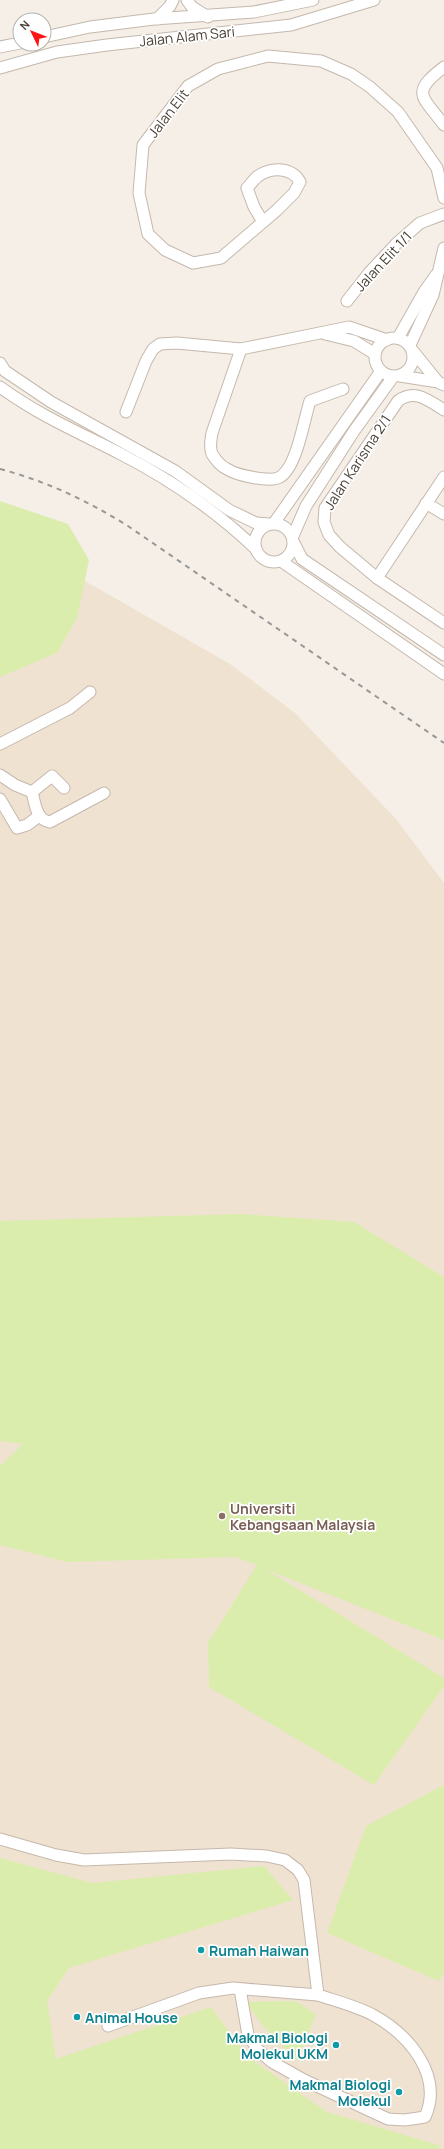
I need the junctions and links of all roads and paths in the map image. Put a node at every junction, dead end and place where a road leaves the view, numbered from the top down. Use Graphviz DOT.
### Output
graph roads {
  1 [pos="173,0"];
  2 [pos="187,0"];
  3 [pos="313,0"];
  4 [pos="374,0"];
  5 [pos="208,17"];
  6 [pos="156,19"];
  7 [pos="52,35"];
  8 [pos="12,45"];
  9 [pos="0,47"];
  10 [pos="444,67"];
  11 [pos="0,68"];
  12 [pos="444,126"];
  13 [pos="444,198"];
  14 [pos="444,214"];
  15 [pos="263,222"];
  16 [pos="444,248"];
  17 [pos="439,272"];
  18 [pos="347,301"];
  19 [pos="320,333"];
  20 [pos="392,339"];
  21 [pos="411,348"];
  22 [pos="241,349"];
  23 [pos="376,354"];
  24 [pos="0,363"];
  25 [pos="381,371"];
  26 [pos="397,376"];
  27 [pos="441,383"];
  28 [pos="0,387"];
  29 [pos="343,390"];
  30 [pos="444,410"];
  31 [pos="126,412"];
  32 [pos="444,477"];
  33 [pos="426,503"];
  34 [pos="444,514"];
  35 [pos="271,524"];
  36 [pos="293,539"];
  37 [pos="256,549"];
  38 [pos="281,561"];
  39 [pos="377,578"];
  40 [pos="444,623"];
  41 [pos="444,656"];
  42 [pos="444,674"];
  43 [pos="90,692"];
  44 [pos="0,744"];
  45 [pos="0,775"];
  46 [pos="64,788"];
  47 [pos="32,792"];
  48 [pos="104,793"];
  49 [pos="0,799"];
  50 [pos="39,816"];
  51 [pos="0,1839"];
  52 [pos="240,1988"];
  53 [pos="318,1995"];
  54 [pos="108,2026"];
  1 -- 6 [label="street"];
  2 -- 5 [label="street"];
  3 -- 5 [label="street, Jalan Alam Sari"];
  4 -- 11 [label="street, Jalan Alam Sari"];
  5 -- 6 [label="street, Jalan Alam Sari"];
  6 -- 7 [label="street, Jalan Alam Sari"];
  8 -- 9 [label="street"];
  10 -- 12 [label="street"];
  13 -- 15 [label="street, Jalan Elit"];
  14 -- 18 [label="street, Jalan Elit 1/1"];
  15 -- 15 [label="street, Jalan Elit"];
  16 -- 17 [label="street"];
  17 -- 20 [label="street"];
  17 -- 21 [label="street"];
  19 -- 20 [label="street"];
  19 -- 22 [label="street"];
  19 -- 23 [label="street"];
  20 -- 21 [label="street"];
  20 -- 23 [label="street"];
  21 -- 26 [label="street"];
  21 -- 27 [label="street"];
  22 -- 29 [label="street"];
  22 -- 31 [label="street"];
  23 -- 25 [label="street"];
  24 -- 35 [label="street"];
  25 -- 26 [label="street"];
  25 -- 35 [label="street"];
  26 -- 27 [label="street"];
  26 -- 36 [label="street"];
  28 -- 37 [label="street"];
  30 -- 39 [label="street, Jalan Karisma 2/1"];
  32 -- 33 [label="street"];
  33 -- 34 [label="street"];
  33 -- 39 [label="street"];
  35 -- 36 [label="street"];
  35 -- 37 [label="street"];
  36 -- 38 [label="street"];
  36 -- 41 [label="street"];
  37 -- 38 [label="street"];
  38 -- 42 [label="street"];
  39 -- 40 [label="street"];
  43 -- 44 [label="street"];
  45 -- 47 [label="street"];
  46 -- 47 [label="street"];
  47 -- 50 [label="street"];
  48 -- 50 [label="street"];
  49 -- 50 [label="street"];
  51 -- 53 [label="street"];
  52 -- 53 [label="street"];
  52 -- 53 [label="street"];
  52 -- 54 [label="street"];
}
